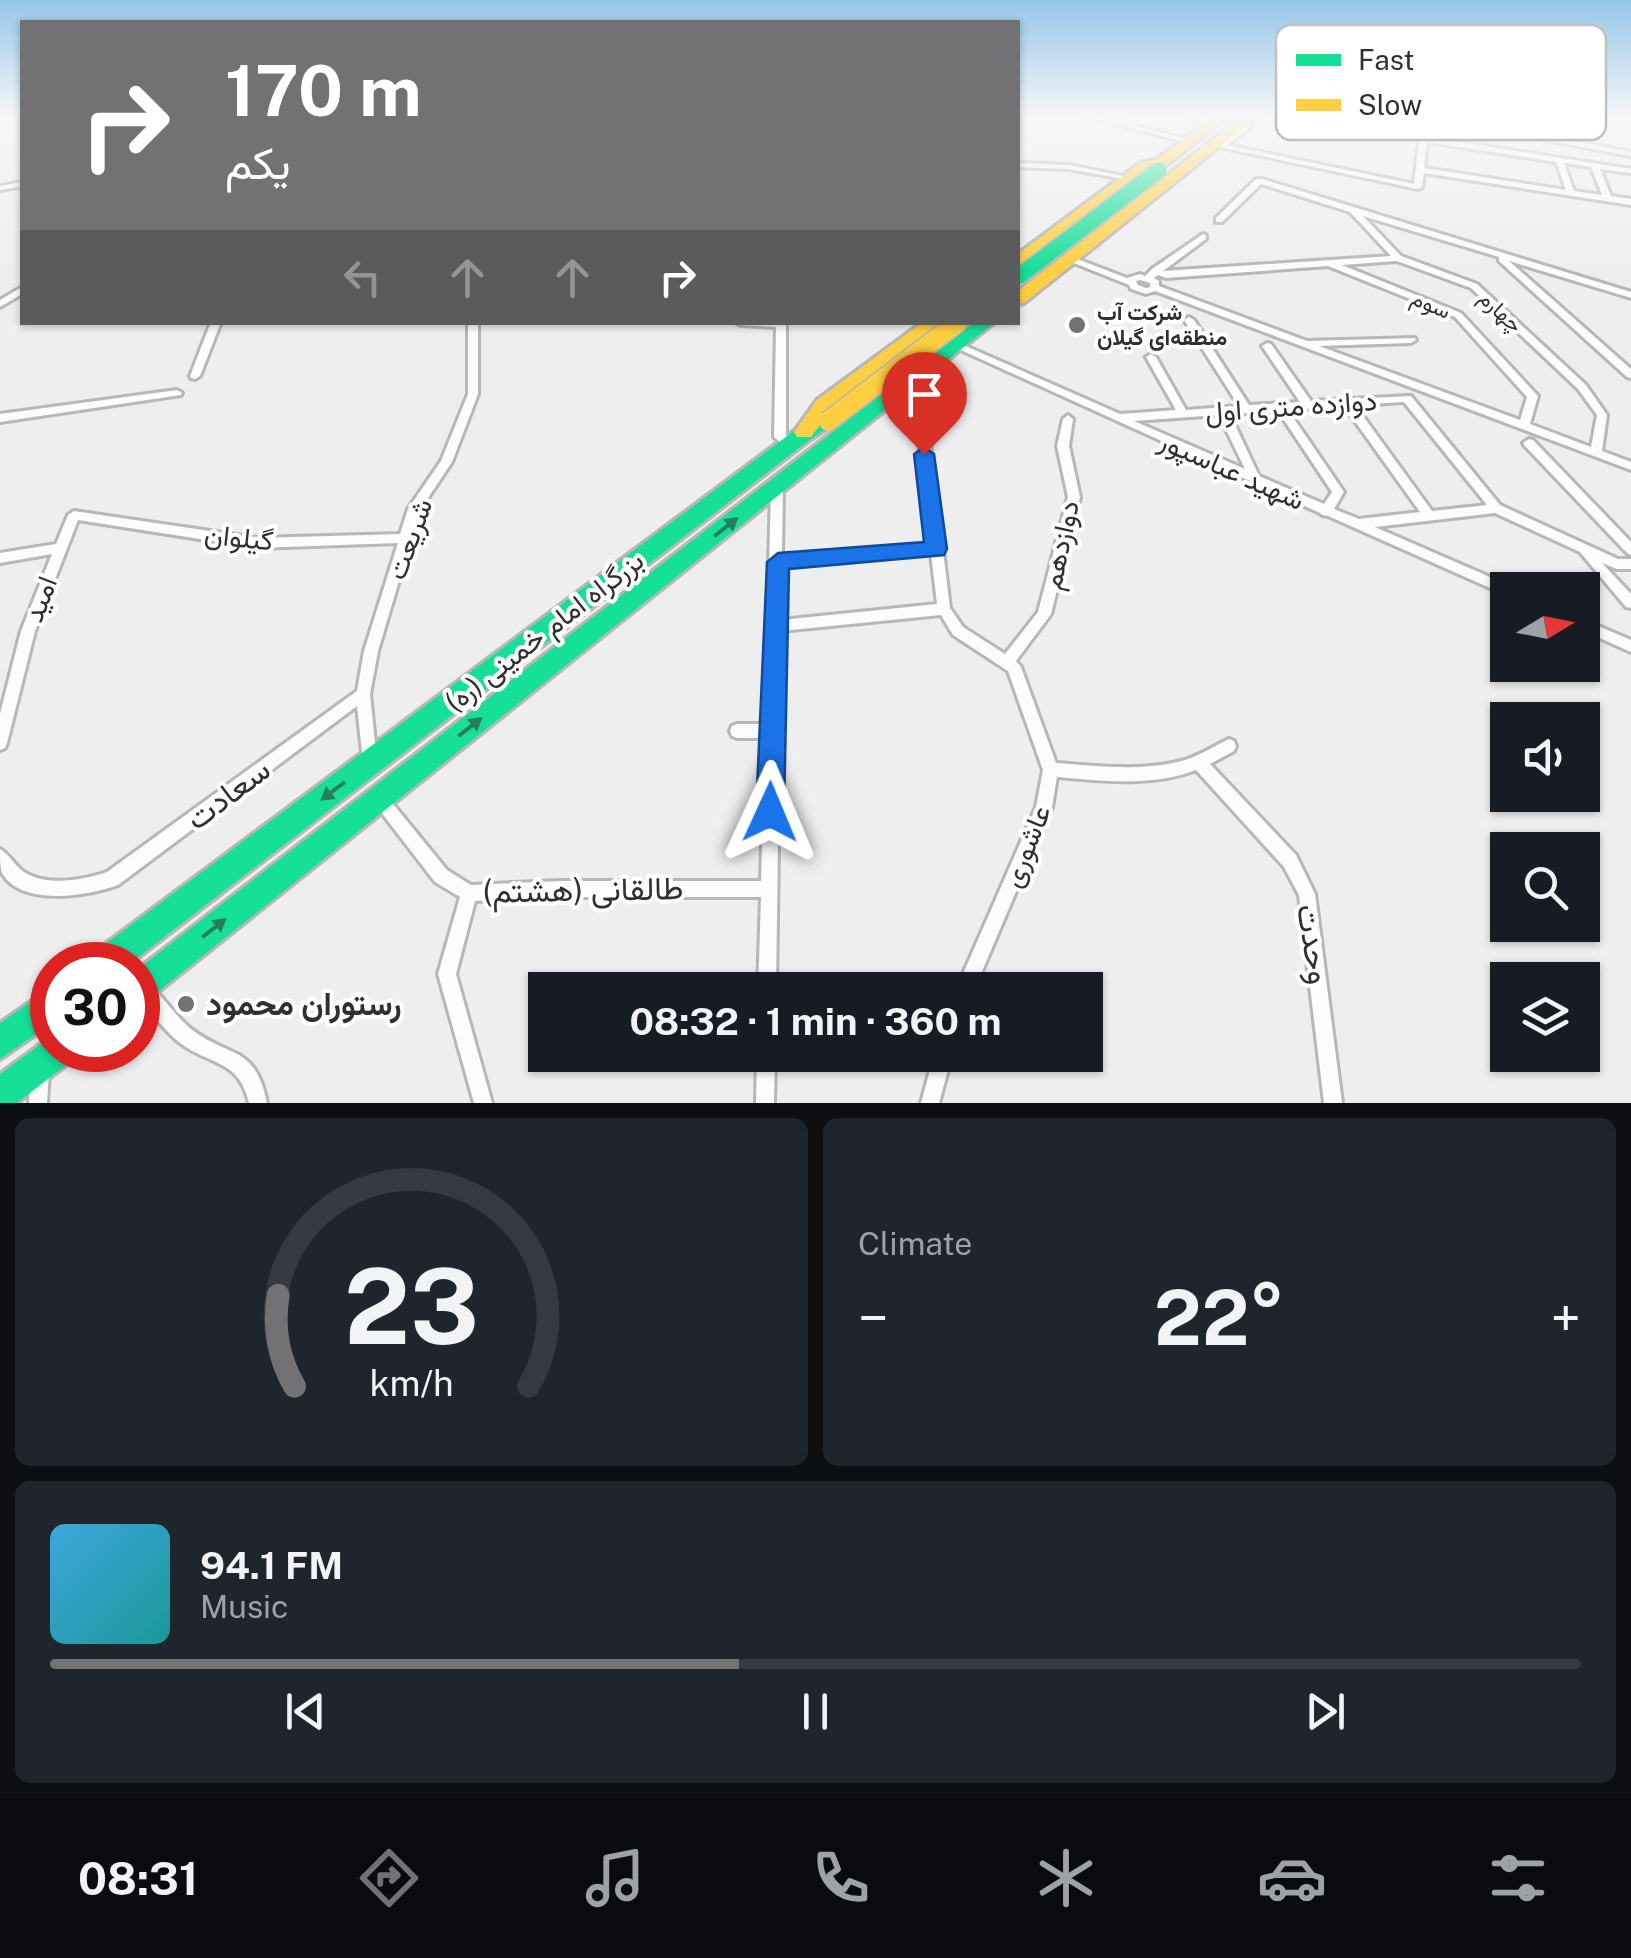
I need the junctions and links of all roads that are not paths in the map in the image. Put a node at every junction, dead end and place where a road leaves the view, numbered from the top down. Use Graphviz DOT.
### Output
graph roads {
  1 [pos="1072,167"];
  2 [pos="1143,167"];
  3 [pos="1158,167"];
  4 [pos="1185,167"];
  5 [pos="1322,167"];
  6 [pos="1562,167"];
  7 [pos="1597,167"];
  8 [pos="1420,170"];
  9 [pos="1129,178"];
  10 [pos="1572,193"];
  11 [pos="1607,198"];
  12 [pos="1631,202"];
  13 [pos="1352,210"];
  14 [pos="1219,220"];
  15 [pos="1203,238"];
  16 [pos="1496,254"];
  17 [pos="1398,258"];
  18 [pos="1329,263"];
  19 [pos="1032,272"];
  20 [pos="1145,279"];
  21 [pos="1631,295"];
  22 [pos="1189,320"];
  23 [pos="215,325"];
  24 [pos="473,325"];
  25 [pos="781,325"];
  26 [pos="931,325"];
  27 [pos="943,325"];
  28 [pos="969,331"];
  29 [pos="1411,340"];
  30 [pos="1304,344"];
  31 [pos="1267,346"];
  32 [pos="1151,357"];
  33 [pos="1631,375"];
  34 [pos="195,376"];
  35 [pos="917,377"];
  36 [pos="177,393"];
  37 [pos="1346,402"];
  38 [pos="1308,404"];
  39 [pos="1281,406"];
  40 [pos="1246,409"];
  41 [pos="1223,411"];
  42 [pos="1183,414"];
  43 [pos="0,418"];
  44 [pos="1115,418"];
  45 [pos="1068,419"];
  46 [pos="1524,426"];
  47 [pos="796,440"];
  48 [pos="1529,443"];
  49 [pos="1596,453"];
  50 [pos="1629,466"];
  51 [pos="1256,482"];
  52 [pos="777,487"];
  53 [pos="1496,508"];
  54 [pos="1326,512"];
  55 [pos="74,515"];
  56 [pos="1429,516"];
  57 [pos="1356,525"];
  58 [pos="406,538"];
  59 [pos="60,548"];
  60 [pos="936,549"];
  61 [pos="1584,550"];
  62 [pos="1631,550"];
  63 [pos="0,558"];
  64 [pos="778,562"];
  65 [pos="1631,564"];
  66 [pos="1490,583"];
  67 [pos="1631,604"];
  68 [pos="944,609"];
  69 [pos="776,626"];
  70 [pos="1600,632"];
  71 [pos="1631,646"];
  72 [pos="1008,661"];
  73 [pos="363,694"];
  74 [pos="737,730"];
  75 [pos="772,731"];
  76 [pos="0,743"];
  77 [pos="1229,746"];
  78 [pos="370,762"];
  79 [pos="1200,764"];
  80 [pos="1052,770"];
  81 [pos="380,798"];
  82 [pos="0,857"];
  83 [pos="769,889"];
  84 [pos="469,893"];
  85 [pos="133,942"];
  86 [pos="160,970"];
  87 [pos="767,972"];
  88 [pos="973,972"];
  89 [pos="160,1008"];
  90 [pos="30,1020"];
  91 [pos="0,1043"];
  92 [pos="30,1071"];
  93 [pos="45,1072"];
  94 [pos="766,1072"];
  95 [pos="939,1072"];
  96 [pos="0,1095"];
  97 [pos="38,1103"];
  98 [pos="258,1103"];
  99 [pos="483,1103"];
  100 [pos="765,1103"];
  101 [pos="930,1103"];
  102 [pos="1333,1103"];
  1 -- 9 [label="street"];
  2 -- 9 [label="highway"];
  3 -- 19 [label="highway, bridge"];
  4 -- 19 [label="highway"];
  5 -- 8 [label="street"];
  6 -- 10 [label="street"];
  7 -- 11 [label="street"];
  8 -- 10 [label="street"];
  9 -- 19 [label="highway"];
  10 -- 11 [label="street"];
  11 -- 12 [label="street"];
  13 -- 14 [label="street"];
  13 -- 16 [label="street"];
  13 -- 17 [label="street, چهارم"];
  15 -- 20 [label="street"];
  16 -- 21 [label="street"];
  16 -- 33 [label="street"];
  17 -- 18 [label="street"];
  17 -- 49 [label="street, چهارم"];
  18 -- 20 [label="street"];
  18 -- 46 [label="street, سوم"];
  19 -- 20 [label="street"];
  20 -- 30 [label="street"];
  22 -- 40 [label="street"];
  23 -- 34 [label="street"];
  24 -- 58 [label="street, شریعت"];
  25 -- 47 [label="street"];
  26 -- 47 [label="highway, بزرگراه امام خمینی (ره)"];
  27 -- 28 [label="highway"];
  28 -- 35 [label="highway, بزرگراه امام خمینی (ره)"];
  28 -- 44 [label="street, شهید عباسپور"];
  28 -- 47 [label="highway, بزرگراه امام خمینی (ره), bridge"];
  29 -- 30 [label="street"];
  30 -- 46 [label="street"];
  31 -- 38 [label="street"];
  32 -- 42 [label="street"];
  35 -- 52 [label="highway, بزرگراه امام خمینی (ره)"];
  35 -- 60 [label="street"];
  36 -- 43 [label="street"];
  37 -- 38 [label="street, دوازده متری اول"];
  37 -- 53 [label="street, دوازده متری اول"];
  37 -- 56 [label="street"];
  38 -- 39 [label="street, دوازده متری اول"];
  39 -- 40 [label="street, دوازده متری اول"];
  39 -- 54 [label="street"];
  40 -- 41 [label="street, دوازده متری اول"];
  41 -- 42 [label="street, دوازده متری اول"];
  41 -- 51 [label="street"];
  42 -- 44 [label="street, دوازده متری اول"];
  44 -- 51 [label="street, شهید عباسپور"];
  45 -- 72 [label="street, دوازدهم"];
  46 -- 49 [label="street"];
  47 -- 78 [label="highway, بزرگراه امام خمینی (ره)"];
  48 -- 62 [label="street"];
  49 -- 50 [label="street"];
  51 -- 54 [label="street, شهید عباسپور"];
  52 -- 64 [label="street"];
  81 -- 52 [label="highway, بزرگراه امام خمینی (ره), one-way"];
  53 -- 56 [label="street"];
  53 -- 61 [label="street"];
  54 -- 57 [label="street, شهید عباسپور"];
  55 -- 58 [label="street, گیلوان"];
  55 -- 59 [label="street, امید"];
  56 -- 57 [label="street"];
  57 -- 66 [label="street, شهید عباسپور"];
  58 -- 73 [label="street, شریعت"];
  59 -- 63 [label="street"];
  59 -- 76 [label="street, امید"];
  60 -- 64 [label="street"];
  60 -- 68 [label="street"];
  61 -- 65 [label="street"];
  61 -- 67 [label="street"];
  64 -- 69 [label="street"];
  68 -- 69 [label="street"];
  68 -- 72 [label="street"];
  69 -- 75 [label="street"];
  70 -- 71 [label="street"];
  72 -- 80 [label="street, عاشوری"];
  73 -- 78 [label="street, شریعت"];
  73 -- 82 [label="street, سعادت"];
  74 -- 75 [label="street"];
  75 -- 83 [label="street"];
  77 -- 79 [label="street"];
  78 -- 85 [label="highway, بزرگراه امام خمینی (ره), one-way"];
  79 -- 80 [label="street"];
  79 -- 102 [label="street, وحدت"];
  80 -- 88 [label="street, عاشوری"];
  81 -- 84 [label="street, طالقانی (هشتم)"];
  86 -- 81 [label="highway, بزرگراه امام خمینی (ره), one-way"];
  83 -- 84 [label="street, طالقانی (هشتم)"];
  83 -- 87 [label="street"];
  84 -- 99 [label="street"];
  89 -- 98 [label="street"];
  90 -- 91 [label="highway"];
  92 -- 96 [label="highway"];
  93 -- 97 [label="street"];
  94 -- 100 [label="street"];
  95 -- 101 [label="street"];
}
